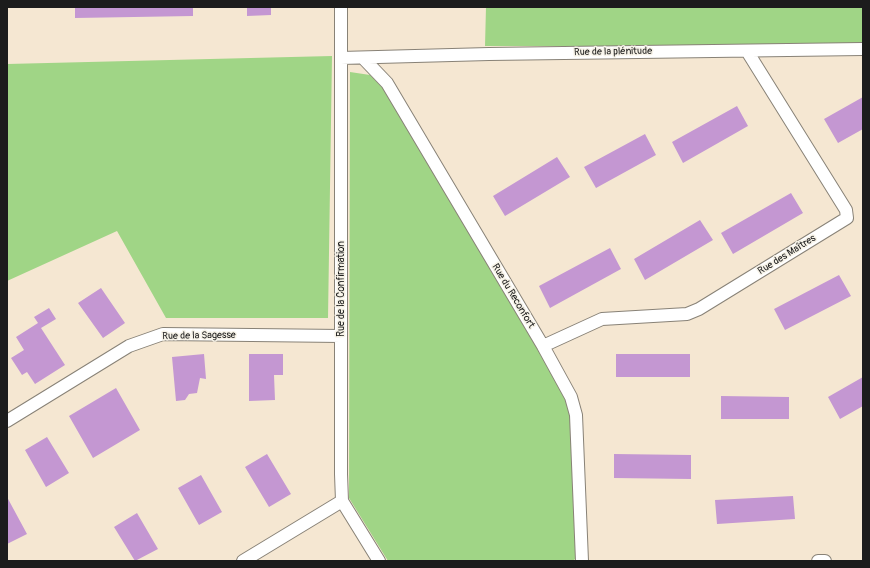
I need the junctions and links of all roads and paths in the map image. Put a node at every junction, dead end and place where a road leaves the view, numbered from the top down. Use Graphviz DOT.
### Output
graph roads {
  1 [pos="341,7"];
  2 [pos="863,49"];
  3 [pos="747,51"];
  4 [pos="341,58"];
  5 [pos="363,58"];
  6 [pos="341,336"];
  7 [pos="542,346"];
  8 [pos="7,421"];
  9 [pos="342,500"];
  10 [pos="243,561"];
  11 [pos="379,561"];
  12 [pos="582,561"];
  13 [pos="818,561"];
  14 [pos="825,561"];
  1 -- 4 [label="street, Rue de la Confirmation"];
  2 -- 3 [label="street, Rue de la plénitude"];
  3 -- 5 [label="street, Rue de la plénitude"];
  3 -- 7 [label="street, Rue des Maîtres"];
  4 -- 5 [label="street, Rue de la plénitude"];
  4 -- 6 [label="street, Rue de la Confirmation"];
  5 -- 7 [label="street, Rue du Reconfort"];
  6 -- 8 [label="street, Rue de la Sagesse"];
  6 -- 9 [label="street, Rue de la Confirmation"];
  7 -- 12 [label="street, Rue du Reconfort"];
  9 -- 10 [label="street"];
  9 -- 11 [label="street"];
  13 -- 14 [label="street"];
}
